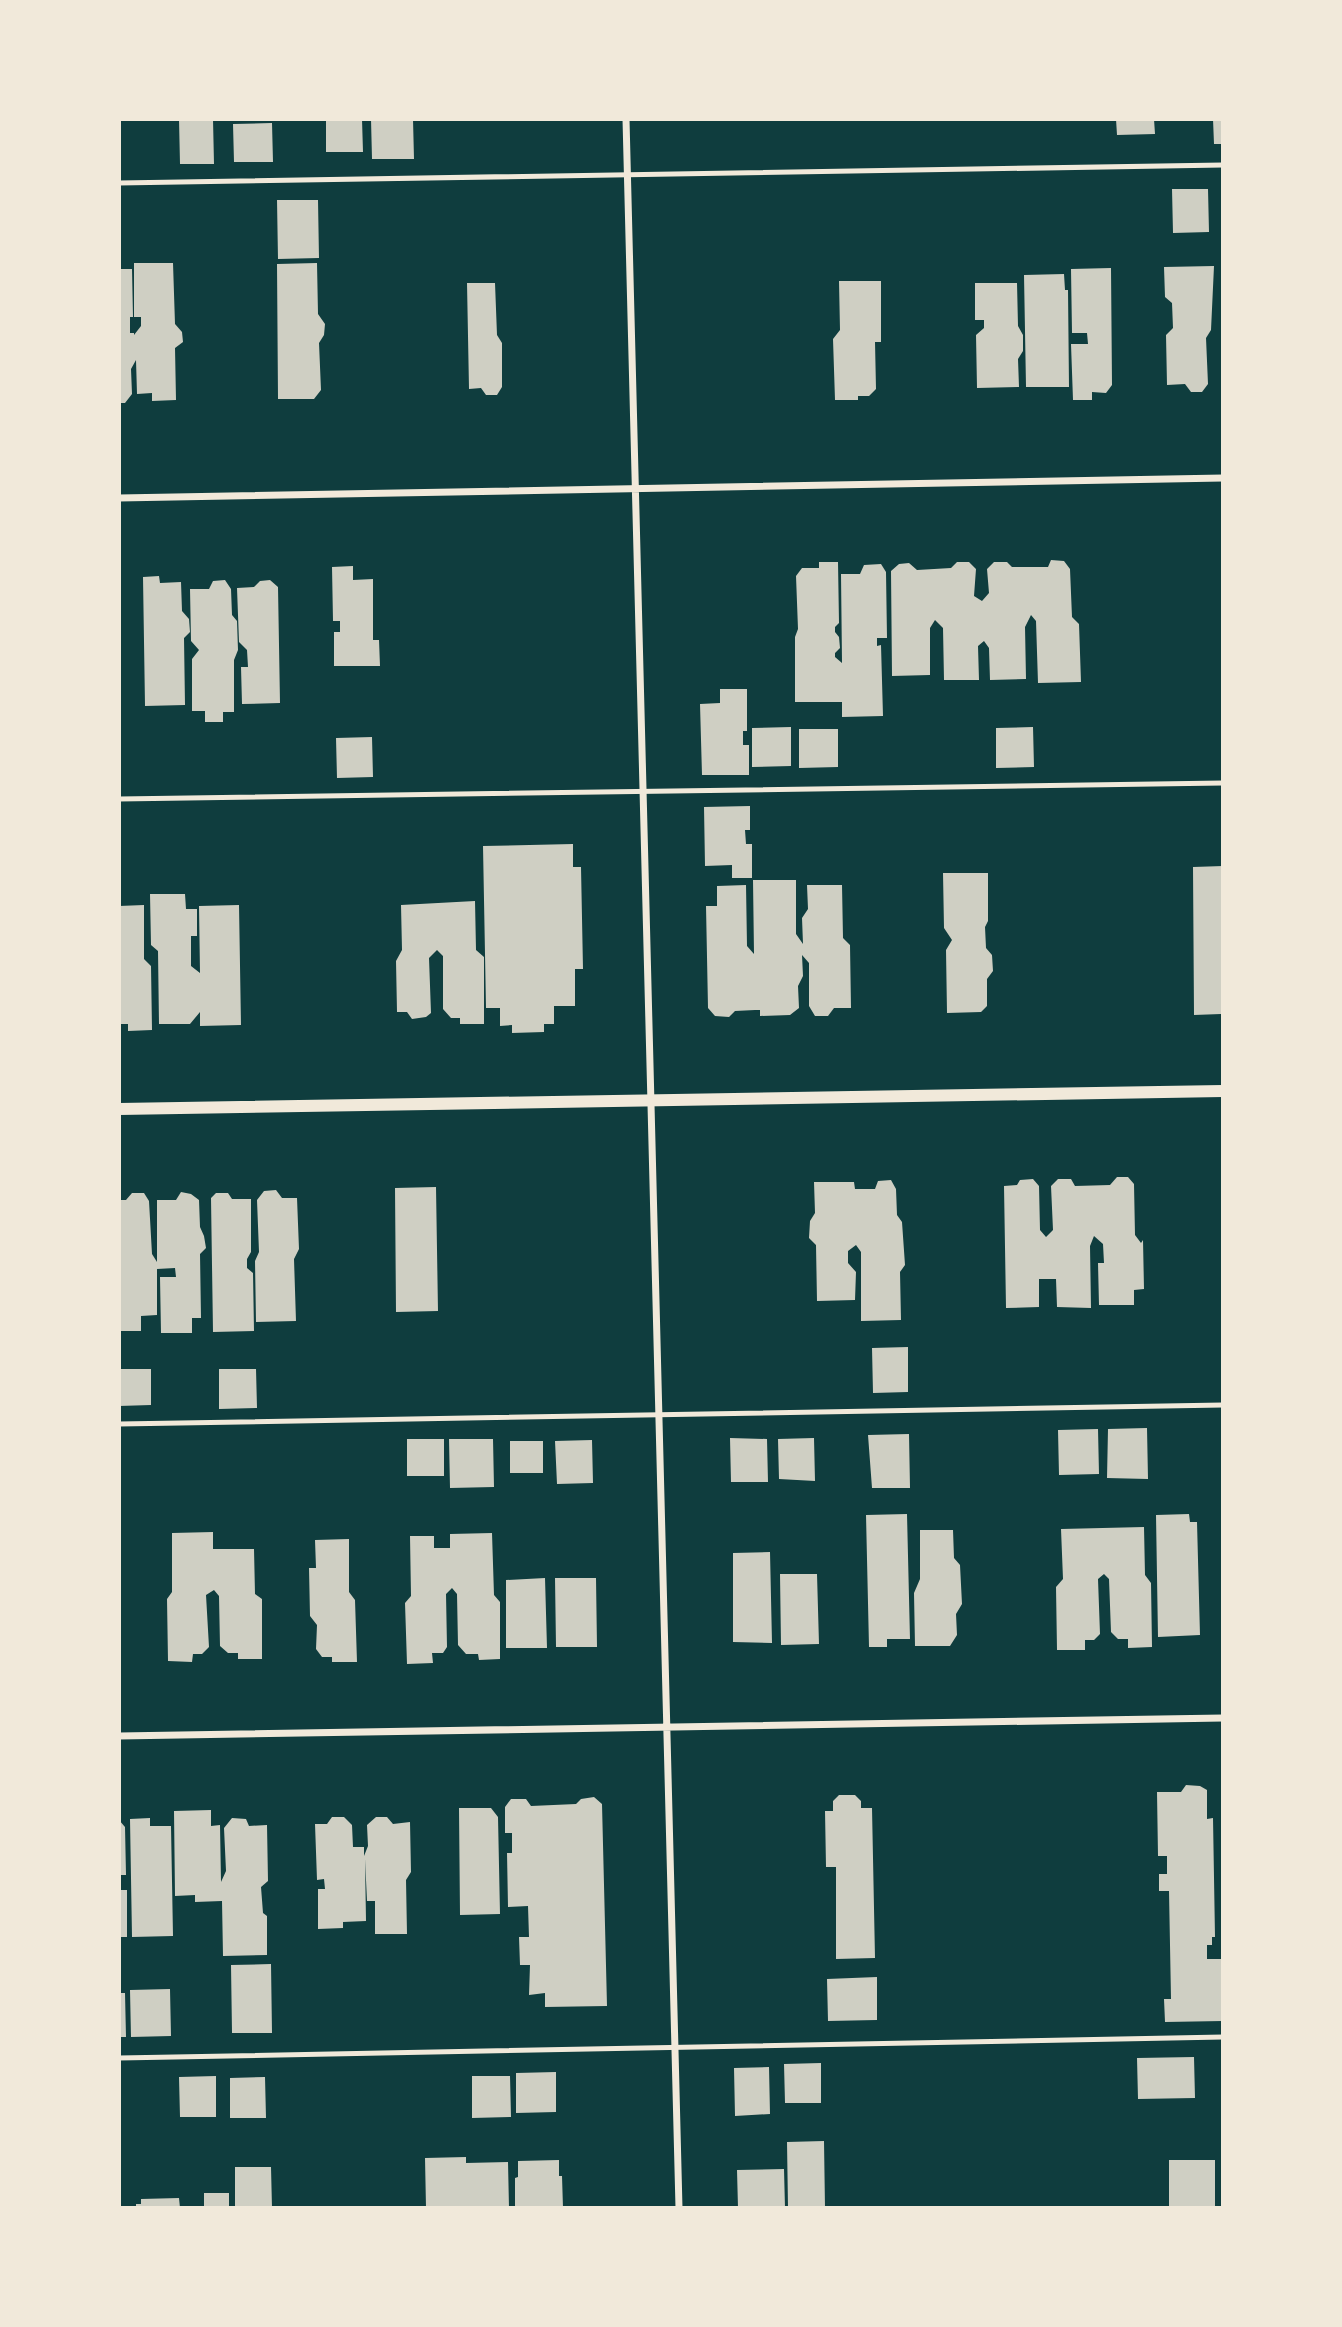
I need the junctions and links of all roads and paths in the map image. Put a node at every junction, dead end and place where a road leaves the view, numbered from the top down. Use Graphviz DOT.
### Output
graph roads {
  1 [pos="626,119"];
  2 [pos="1223,165"];
  3 [pos="628,175"];
  4 [pos="119,183"];
  5 [pos="1223,478"];
  6 [pos="635,491"];
  7 [pos="119,498"];
  8 [pos="1223,783"];
  9 [pos="643,791"];
  10 [pos="119,799"];
  11 [pos="1223,1091"];
  12 [pos="650,1101"];
  13 [pos="119,1109"];
  14 [pos="1223,1405"];
  15 [pos="658,1415"];
  16 [pos="119,1424"];
  17 [pos="1223,1718"];
  18 [pos="666,1727"];
  19 [pos="119,1736"];
  20 [pos="1223,2037"];
  21 [pos="675,2047"];
  22 [pos="119,2058"];
  23 [pos="679,2208"];
  1 -- 3 [label="street"];
  2 -- 3 [label="lane"];
  3 -- 4 [label="lane"];
  3 -- 6 [label="street"];
  5 -- 6 [label="street"];
  6 -- 7 [label="street"];
  6 -- 9 [label="street"];
  8 -- 9 [label="lane"];
  9 -- 10 [label="lane"];
  9 -- 12 [label="street"];
  11 -- 12 [label="street"];
  12 -- 13 [label="street"];
  12 -- 15 [label="street"];
  14 -- 15 [label="lane"];
  15 -- 16 [label="lane"];
  15 -- 18 [label="street"];
  17 -- 18 [label="street"];
  18 -- 19 [label="street"];
  18 -- 21 [label="street"];
  20 -- 21 [label="lane"];
  21 -- 22 [label="lane"];
  21 -- 23 [label="street"];
}
